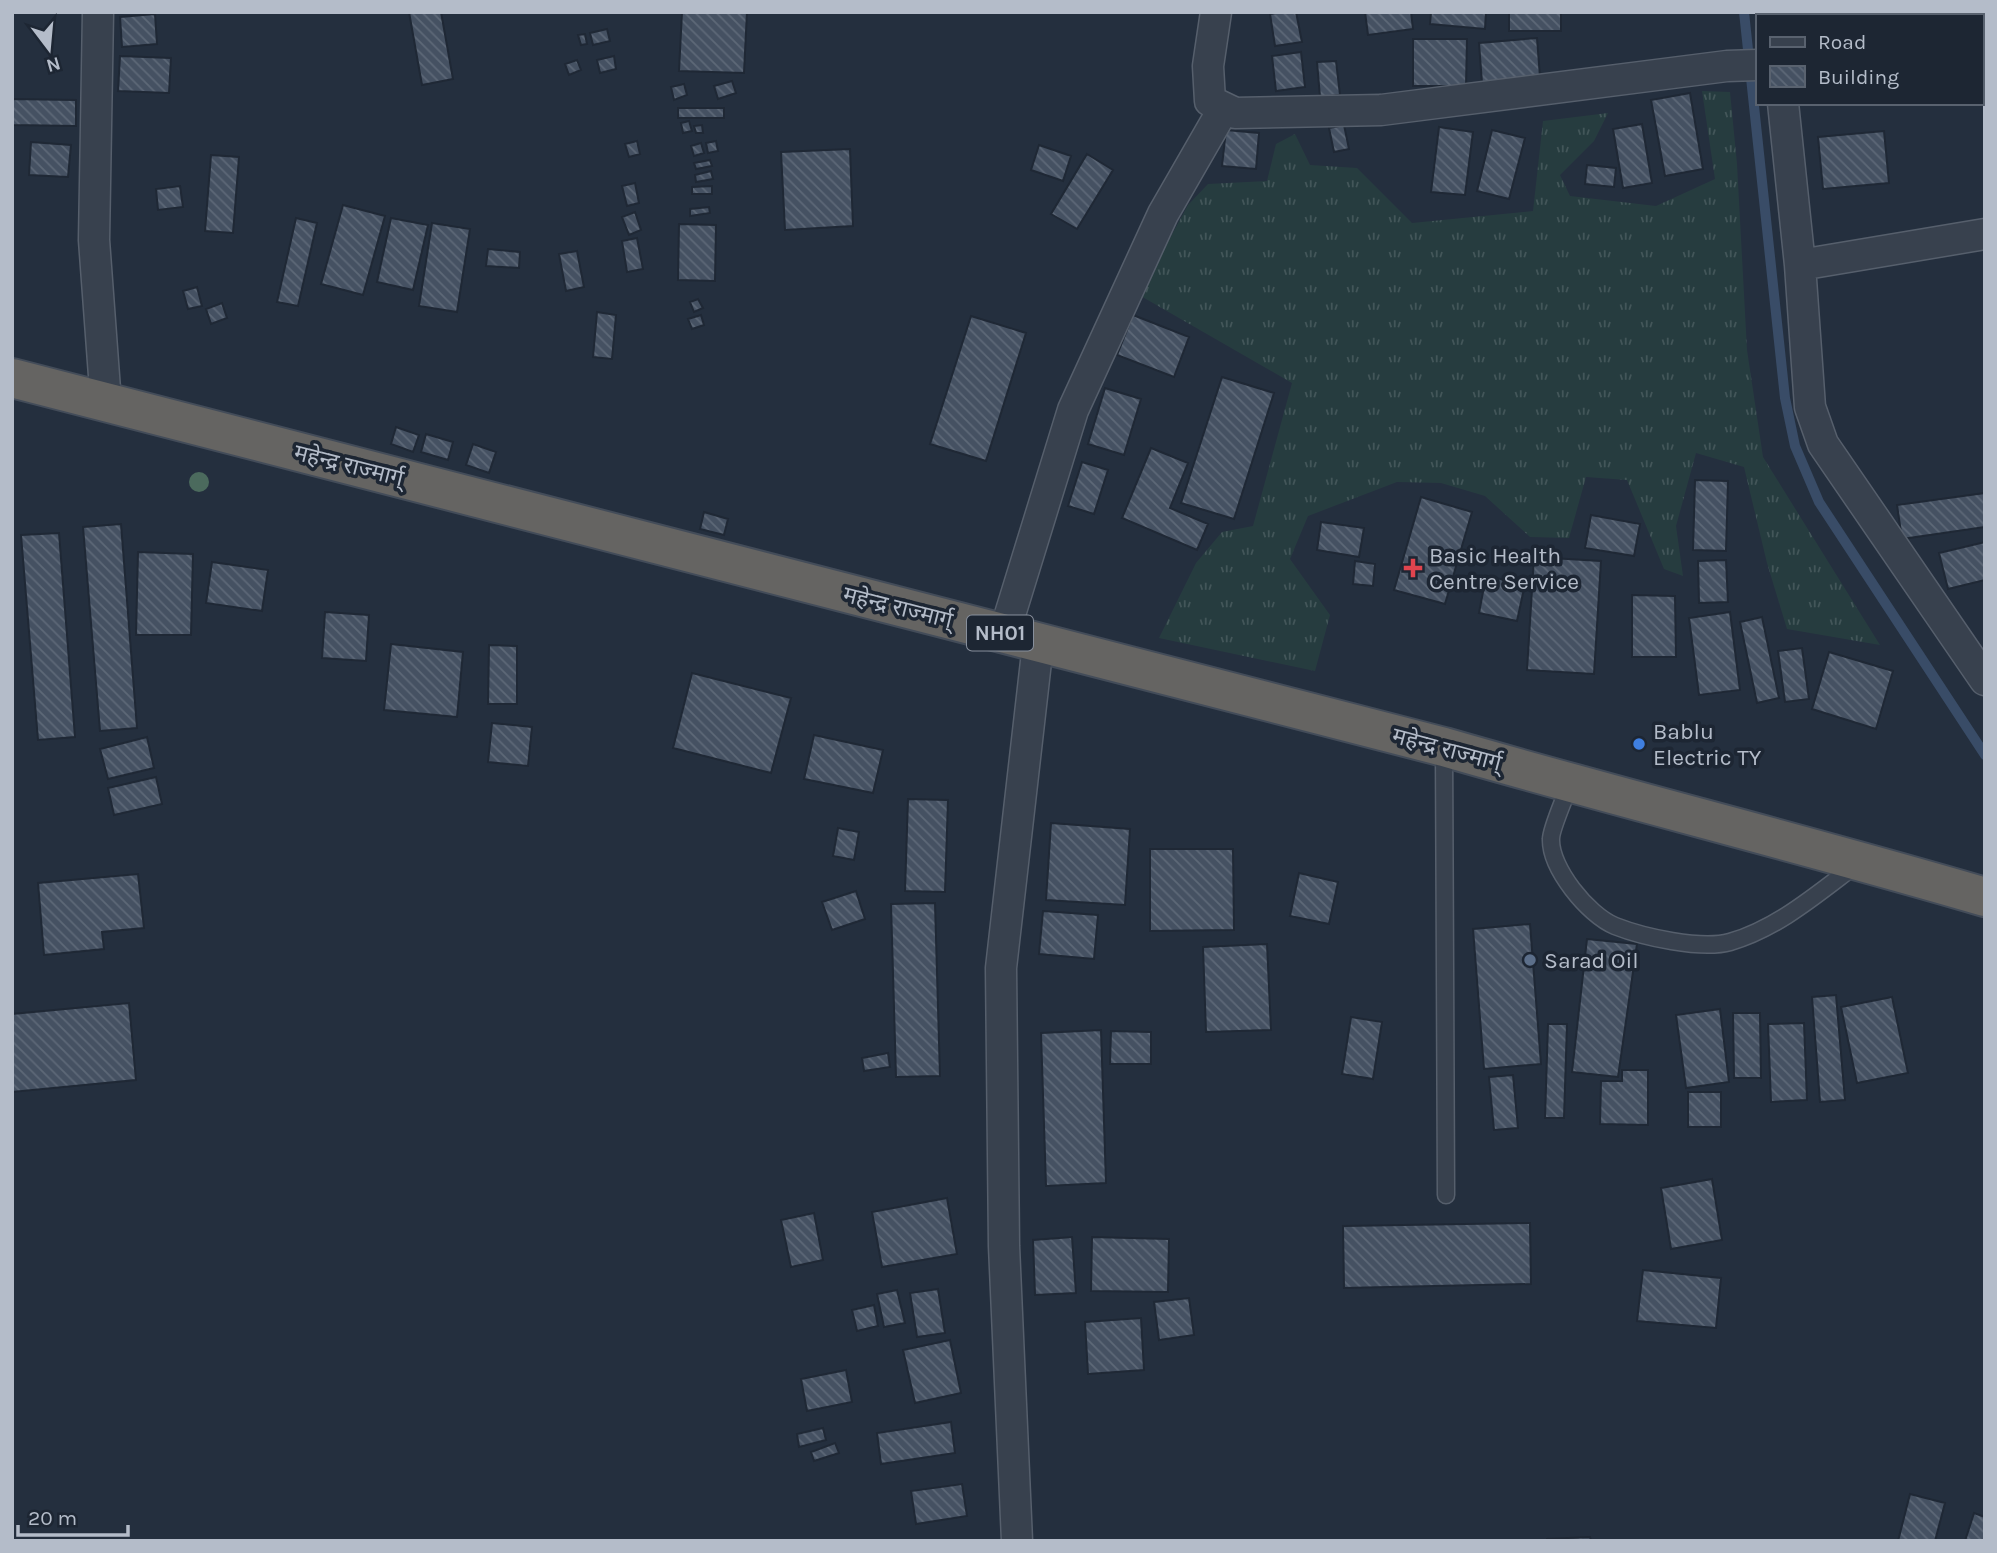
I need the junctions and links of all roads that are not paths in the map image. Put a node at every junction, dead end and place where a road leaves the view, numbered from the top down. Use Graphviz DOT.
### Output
graph roads {
  1 [pos="98,12"];
  2 [pos="1216,12"];
  3 [pos="1756,65"];
  4 [pos="1783,105"];
  5 [pos="1224,107"];
  6 [pos="1985,234"];
  7 [pos="1800,265"];
  8 [pos="12,379"];
  9 [pos="106,402"];
  10 [pos="1021,639"];
  11 [pos="1985,680"];
  12 [pos="1444,747"];
  13 [pos="1570,783"];
  14 [pos="1861,860"];
  15 [pos="1985,897"];
  16 [pos="1446,1195"];
  17 [pos="1017,1541"];
  1 -- 9 [label="street"];
  2 -- 5 [label="street"];
  3 -- 5 [label="street"];
  4 -- 7 [label="street"];
  5 -- 10 [label="street"];
  6 -- 7 [label="street"];
  7 -- 11 [label="street"];
  8 -- 9 [label="highway, महेन्द्र राज्मार्ग् / NH01"];
  9 -- 10 [label="highway, महेन्द्र राज्मार्ग् / NH01"];
  10 -- 12 [label="highway, महेन्द्र राज्मार्ग् / NH01"];
  10 -- 17 [label="street"];
  12 -- 13 [label="highway, महेन्द्र राज्मार्ग् / NH01"];
  12 -- 16 [label="lane"];
  13 -- 14 [label="highway, महेन्द्र राज्मार्ग् / NH01"];
  13 -- 14 [label="lane"];
  14 -- 15 [label="highway, महेन्द्र राज्मार्ग् / NH01"];
}
